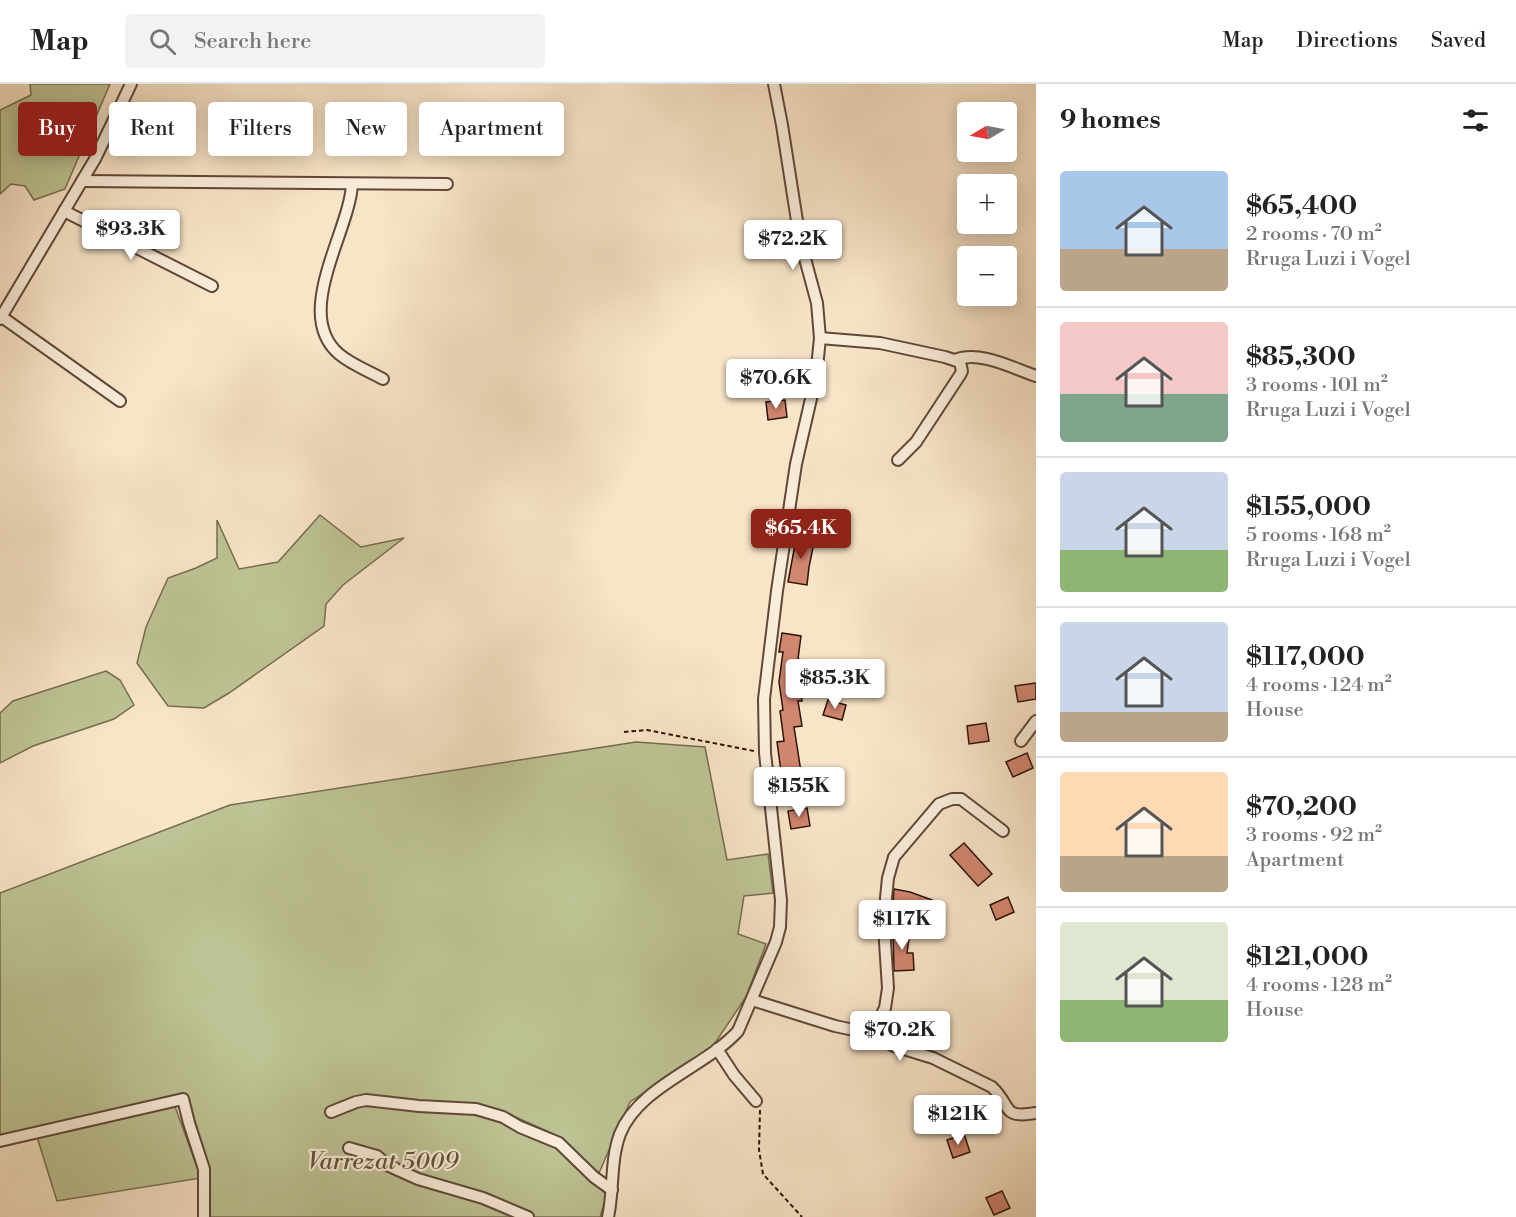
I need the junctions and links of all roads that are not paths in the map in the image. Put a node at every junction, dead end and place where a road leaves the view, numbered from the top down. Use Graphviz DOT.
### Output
graph roads {
  1 [pos="131,84"];
  2 [pos="774,84"];
  3 [pos="82,181"];
  4 [pos="352,184"];
  5 [pos="447,184"];
  6 [pos="64,211"];
  7 [pos="212,286"];
  8 [pos="1,318"];
  9 [pos="820,338"];
  10 [pos="955,360"];
  11 [pos="1036,376"];
  12 [pos="383,379"];
  13 [pos="120,401"];
  14 [pos="898,460"];
  15 [pos="1036,720"];
  16 [pos="1021,741"];
  17 [pos="1003,831"];
  18 [pos="752,1000"];
  19 [pos="868,1033"];
  20 [pos="717,1049"];
  21 [pos="756,1101"];
  22 [pos="331,1112"];
  23 [pos="1036,1113"];
  24 [pos="0,1141"];
  25 [pos="349,1148"];
  26 [pos="612,1190"];
  27 [pos="204,1217"];
  28 [pos="528,1217"];
  29 [pos="608,1217"];
  1 -- 3 [label="street"];
  2 -- 9 [label="street"];
  3 -- 4 [label="street"];
  3 -- 6 [label="street"];
  4 -- 5 [label="street"];
  4 -- 12 [label="street"];
  6 -- 7 [label="street"];
  6 -- 8 [label="street"];
  8 -- 13 [label="street"];
  9 -- 10 [label="street"];
  9 -- 18 [label="street"];
  10 -- 11 [label="street"];
  10 -- 14 [label="street"];
  15 -- 16 [label="street"];
  17 -- 19 [label="street"];
  18 -- 19 [label="street"];
  18 -- 20 [label="street"];
  19 -- 23 [label="street"];
  20 -- 21 [label="street"];
  20 -- 26 [label="street"];
  22 -- 26 [label="street"];
  24 -- 27 [label="street"];
  25 -- 28 [label="street"];
  26 -- 29 [label="street"];
}
